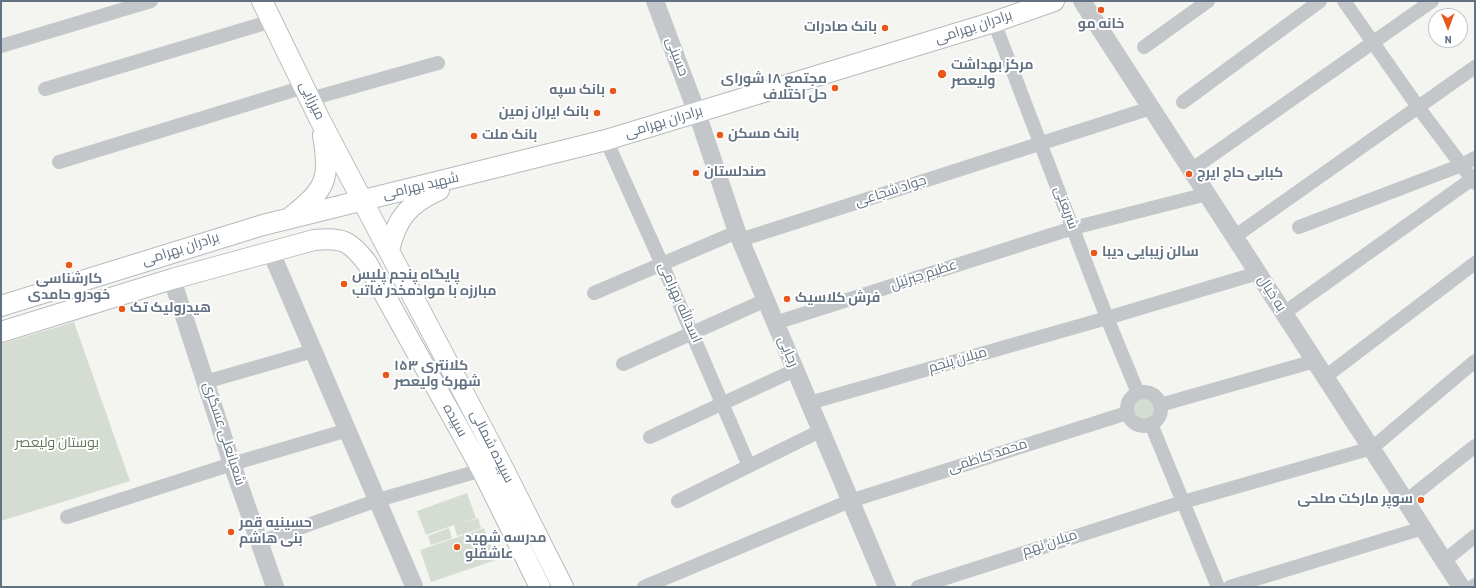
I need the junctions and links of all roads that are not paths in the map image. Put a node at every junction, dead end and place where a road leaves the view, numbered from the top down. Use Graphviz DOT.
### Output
graph roads {
  1 [pos="151,1"];
  2 [pos="262,1"];
  3 [pos="655,1"];
  4 [pos="1054,1"];
  5 [pos="1082,1"];
  6 [pos="1208,1"];
  7 [pos="1320,1"];
  8 [pos="1344,1"];
  9 [pos="1432,1"];
  10 [pos="272,21"];
  11 [pos="994,22"];
  12 [pos="1373,42"];
  13 [pos="1,46"];
  14 [pos="1144,47"];
  15 [pos="438,63"];
  16 [pos="1475,67"];
  17 [pos="45,89"];
  18 [pos="307,93"];
  19 [pos="1183,102"];
  20 [pos="1418,107"];
  21 [pos="1151,108"];
  22 [pos="697,113"];
  23 [pos="320,120"];
  24 [pos="606,140"];
  25 [pos="1041,144"];
  26 [pos="1475,158"];
  27 [pos="59,162"];
  28 [pos="1462,165"];
  29 [pos="1191,170"];
  30 [pos="479,173"];
  31 [pos="1473,181"];
  32 [pos="1207,194"];
  33 [pos="364,200"];
  34 [pos="282,220"];
  35 [pos="1299,227"];
  36 [pos="1073,228"];
  37 [pos="739,236"];
  38 [pos="1234,237"];
  39 [pos="345,241"];
  40 [pos="389,250"];
  41 [pos="275,251"];
  42 [pos="1475,263"];
  43 [pos="662,264"];
  44 [pos="1258,273"];
  45 [pos="172,279"];
  46 [pos="594,293"];
  47 [pos="766,300"];
  48 [pos="5,304"];
  49 [pos="1284,313"];
  50 [pos="1107,318"];
  51 [pos="775,324"];
  52 [pos="1,332"];
  53 [pos="692,333"];
  54 [pos="313,351"];
  55 [pos="1315,361"];
  56 [pos="1475,361"];
  57 [pos="623,364"];
  58 [pos="795,370"];
  59 [pos="1325,377"];
  60 [pos="205,382"];
  61 [pos="1138,393"];
  62 [pos="809,403"];
  63 [pos="723,404"];
  64 [pos="1160,405"];
  65 [pos="1127,413"];
  66 [pos="477,418"];
  67 [pos="1151,424"];
  68 [pos="458,428"];
  69 [pos="348,430"];
  70 [pos="820,431"];
  71 [pos="650,437"];
  72 [pos="1475,446"];
  73 [pos="1372,448"];
  74 [pos="232,464"];
  75 [pos="750,466"];
  76 [pos="482,470"];
  77 [pos="378,500"];
  78 [pos="678,501"];
  79 [pos="850,501"];
  80 [pos="1406,501"];
  81 [pos="1183,502"];
  82 [pos="67,517"];
  83 [pos="1423,528"];
  84 [pos="1475,536"];
  85 [pos="260,542"];
  86 [pos="540,543"];
  87 [pos="522,551"];
  88 [pos="1444,561"];
  89 [pos="1475,585"];
  90 [pos="413,586"];
  91 [pos="275,587"];
  92 [pos="540,587"];
  93 [pos="563,587"];
  94 [pos="644,587"];
  95 [pos="887,587"];
  96 [pos="918,587"];
  97 [pos="1218,587"];
  98 [pos="1230,587"];
  99 [pos="1462,587"];
  100 [pos="1472,587"];
  1 -- 13 [label="street"];
  2 -- 10 [label="main road, میرزایی"];
  3 -- 22 [label="street, حسینی"];
  4 -- 11 [label="main road, برادران بهرامی"];
  5 -- 21 [label="street, به خیال"];
  6 -- 14 [label="street"];
  7 -- 19 [label="street"];
  8 -- 12 [label="street"];
  9 -- 12 [label="street"];
  10 -- 17 [label="street"];
  10 -- 18 [label="main road, میرزایی"];
  11 -- 22 [label="main road, برادران بهرامی"];
  11 -- 25 [label="street, شریعتی"];
  12 -- 20 [label="street"];
  12 -- 29 [label="street"];
  15 -- 18 [label="street"];
  16 -- 20 [label="street"];
  18 -- 23 [label="main road, میرزایی"];
  18 -- 27 [label="street"];
  20 -- 28 [label="street"];
  20 -- 38 [label="street"];
  21 -- 25 [label="street, جواد شجاعی"];
  21 -- 29 [label="street, به خیال"];
  22 -- 24 [label="main road, برادران بهرامی"];
  22 -- 37 [label="street, رجایی"];
  23 -- 33 [label="main road, میرزایی"];
  23 -- 34 [label="main road"];
  24 -- 30 [label="main road, برادران بهرامی"];
  24 -- 43 [label="street, اسدالله بهرامی"];
  25 -- 36 [label="street, شریعتی"];
  25 -- 37 [label="street, جواد شجاعی"];
  26 -- 28 [label="street"];
  28 -- 31 [label="street"];
  28 -- 35 [label="street"];
  29 -- 32 [label="street, به خیال"];
  30 -- 33 [label="main road, شهید بهرامی"];
  30 -- 40 [label="main road"];
  31 -- 49 [label="street"];
  32 -- 36 [label="street, عظیم جبرئیل"];
  32 -- 38 [label="street, به خیال"];
  33 -- 34 [label="main road, برادران بهرامی"];
  33 -- 40 [label="main road, سپیده شمالی"];
  34 -- 41 [label="main road"];
  34 -- 48 [label="main road, برادران بهرامی"];
  36 -- 50 [label="street, شریعتی"];
  36 -- 51 [label="street, عظیم جبرئیل"];
  37 -- 43 [label="street, جواد شجاعی"];
  37 -- 47 [label="street, رجایی"];
  38 -- 44 [label="street, به خیال"];
  39 -- 41 [label="main road, برادران بهرامی"];
  39 -- 68 [label="main road, سپیده"];
  40 -- 66 [label="main road, سپیده شمالی"];
  41 -- 45 [label="main road, برادران بهرامی"];
  41 -- 54 [label="street"];
  42 -- 59 [label="street"];
  43 -- 46 [label="street, جواد شجاعی"];
  43 -- 53 [label="street, اسدالله بهرامی"];
  44 -- 49 [label="street, به خیال"];
  44 -- 50 [label="street, میلان پنجم"];
  45 -- 52 [label="main road, برادران بهرامی"];
  45 -- 60 [label="street, شعبانعلی عسگری"];
  47 -- 51 [label="street, رجایی"];
  47 -- 53 [label="street"];
  49 -- 55 [label="street, به خیال"];
  50 -- 61 [label="street, شریعتی"];
  50 -- 62 [label="street, میلان پنجم"];
  51 -- 58 [label="street, رجایی"];
  53 -- 57 [label="street"];
  53 -- 63 [label="street, اسدالله بهرامی"];
  54 -- 60 [label="street"];
  54 -- 69 [label="street"];
  55 -- 59 [label="street, به خیال"];
  55 -- 64 [label="street"];
  56 -- 73 [label="street"];
  58 -- 62 [label="street, رجایی"];
  58 -- 63 [label="street"];
  59 -- 73 [label="street, به خیال"];
  60 -- 74 [label="street, شعبانعلی عسگری"];
  61 -- 64 [label="street"];
  61 -- 65 [label="street"];
  62 -- 70 [label="street, رجایی"];
  63 -- 71 [label="street"];
  63 -- 75 [label="street, اسدالله بهرامی"];
  64 -- 67 [label="street"];
  65 -- 67 [label="street"];
  65 -- 79 [label="street, محمد کاظمی"];
  66 -- 68 [label="main road"];
  66 -- 86 [label="main road, سپیده شمالی"];
  67 -- 81 [label="street"];
  68 -- 76 [label="main road, سپیده"];
  69 -- 74 [label="street"];
  69 -- 77 [label="street"];
  70 -- 75 [label="street"];
  70 -- 79 [label="street, رجایی"];
  72 -- 80 [label="street"];
  73 -- 80 [label="street, به خیال"];
  73 -- 81 [label="street, میلان نهم"];
  74 -- 82 [label="street"];
  74 -- 85 [label="street, شعبانعلی عسگری"];
  75 -- 78 [label="street"];
  76 -- 77 [label="street"];
  76 -- 87 [label="main road, سپیده"];
  77 -- 85 [label="street"];
  77 -- 90 [label="street"];
  79 -- 94 [label="street, محمد کاظمی"];
  79 -- 95 [label="street, رجایی"];
  80 -- 83 [label="street, به خیال"];
  81 -- 96 [label="street, میلان نهم"];
  81 -- 97 [label="street"];
  83 -- 88 [label="street, به خیال"];
  83 -- 98 [label="street"];
  84 -- 88 [label="street"];
  85 -- 91 [label="street, شعبانعلی عسگری"];
  86 -- 87 [label="main road"];
  86 -- 93 [label="main road, سپیده شمالی"];
  87 -- 92 [label="main road, سپیده"];
  88 -- 99 [label="street, به خیال"];
  89 -- 100 [label="street"];
}
